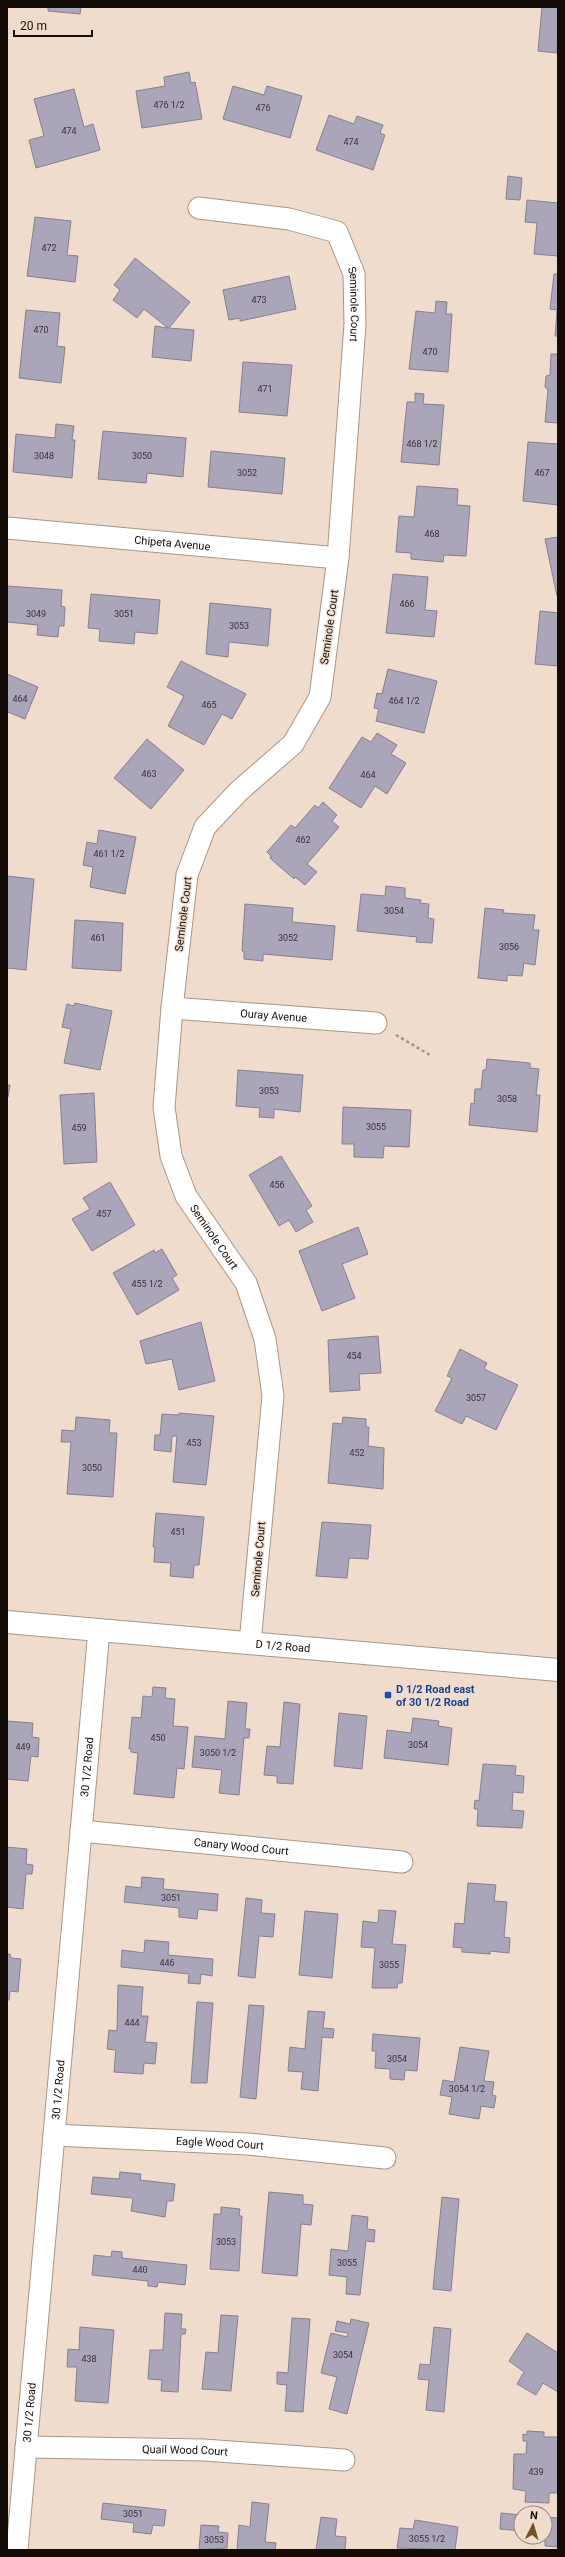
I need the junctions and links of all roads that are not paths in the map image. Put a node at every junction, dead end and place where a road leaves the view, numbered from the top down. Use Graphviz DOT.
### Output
graph roads {
  1 [pos="199,208"];
  2 [pos="7,528"];
  3 [pos="338,558"];
  4 [pos="172,1008"];
  5 [pos="376,1023"];
  6 [pos="7,1622"];
  7 [pos="99,1630"];
  8 [pos="250,1643"];
  9 [pos="558,1670"];
  10 [pos="81,1831"];
  11 [pos="402,1862"];
  12 [pos="54,2135"];
  13 [pos="385,2158"];
  14 [pos="26,2447"];
  15 [pos="344,2460"];
  16 [pos="17,2550"];
  1 -- 3 [label="street, Seminole Court"];
  2 -- 3 [label="street, Chipeta Avenue"];
  3 -- 4 [label="street, Seminole Court"];
  4 -- 5 [label="street, Ouray Avenue"];
  4 -- 8 [label="street, Seminole Court"];
  6 -- 7 [label="main road, D 1/2 Road"];
  7 -- 8 [label="main road, D 1/2 Road"];
  7 -- 10 [label="street, 30 1/2 Road"];
  8 -- 9 [label="main road, D 1/2 Road"];
  10 -- 11 [label="street, Canary Wood Court"];
  10 -- 12 [label="street, 30 1/2 Road"];
  12 -- 13 [label="street, Eagle Wood Court"];
  12 -- 14 [label="street, 30 1/2 Road"];
  14 -- 15 [label="street, Quail Wood Court"];
  14 -- 16 [label="street, 30 1/2 Road"];
}
